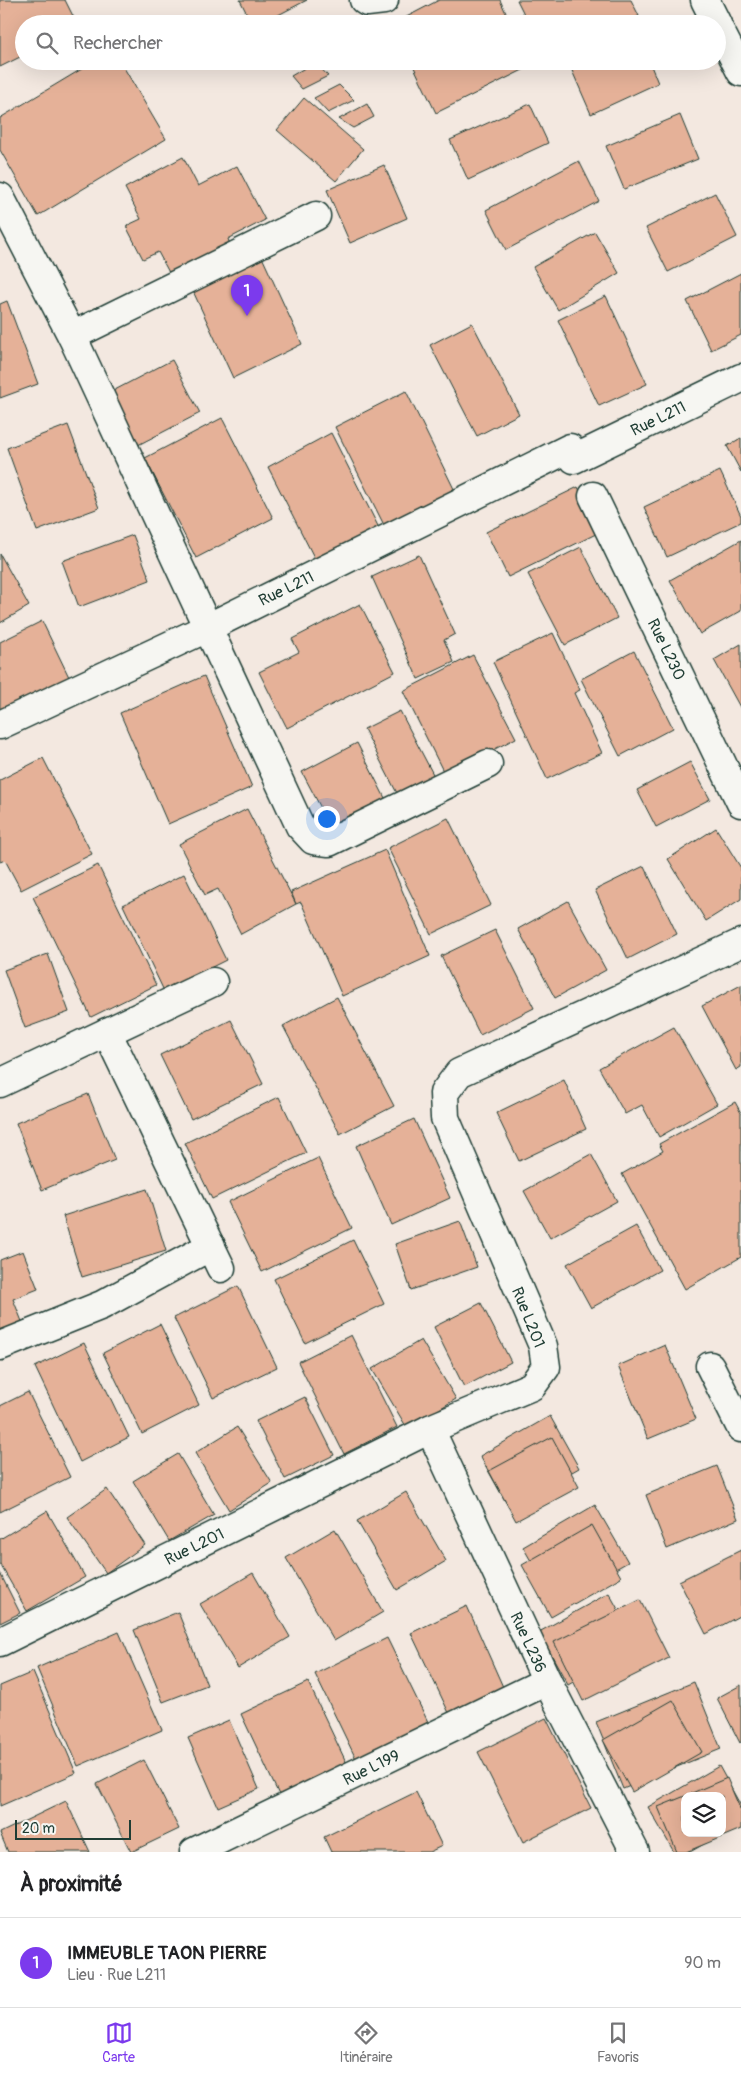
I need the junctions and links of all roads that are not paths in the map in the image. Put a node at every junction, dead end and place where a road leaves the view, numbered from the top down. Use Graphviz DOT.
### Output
graph roads {
  1 [pos="364,0"];
  2 [pos="384,0"];
  3 [pos="705,0"];
  4 [pos="712,15"];
  5 [pos="726,42"];
  6 [pos="741,72"];
  7 [pos="0,197"];
  8 [pos="316,216"];
  9 [pos="72,336"];
  10 [pos="741,378"];
  11 [pos="593,496"];
  12 [pos="206,628"];
  13 [pos="0,725"];
  14 [pos="488,764"];
  15 [pos="741,803"];
  16 [pos="741,943"];
  17 [pos="213,982"];
  18 [pos="107,1032"];
  19 [pos="0,1083"];
  20 [pos="0,1346"];
  21 [pos="710,1366"];
  22 [pos="741,1428"];
  23 [pos="430,1429"];
  24 [pos="0,1642"];
  25 [pos="547,1681"];
  26 [pos="194,1852"];
  27 [pos="634,1852"];
  1 -- 2 [label="street"];
  3 -- 4 [label="street"];
  5 -- 6 [label="street"];
  7 -- 9 [label="street"];
  8 -- 9 [label="street"];
  9 -- 12 [label="street"];
  10 -- 12 [label="street, Rue L211"];
  11 -- 15 [label="street, Rue L230"];
  12 -- 13 [label="street, Rue L211"];
  12 -- 14 [label="street"];
  16 -- 23 [label="street, Rue L201"];
  17 -- 18 [label="street"];
  18 -- 19 [label="street"];
  18 -- 20 [label="street"];
  21 -- 22 [label="street"];
  23 -- 24 [label="street, Rue L201"];
  23 -- 25 [label="street, Rue L236"];
  25 -- 26 [label="street, Rue L199"];
  25 -- 27 [label="street, Rue L236"];
}
